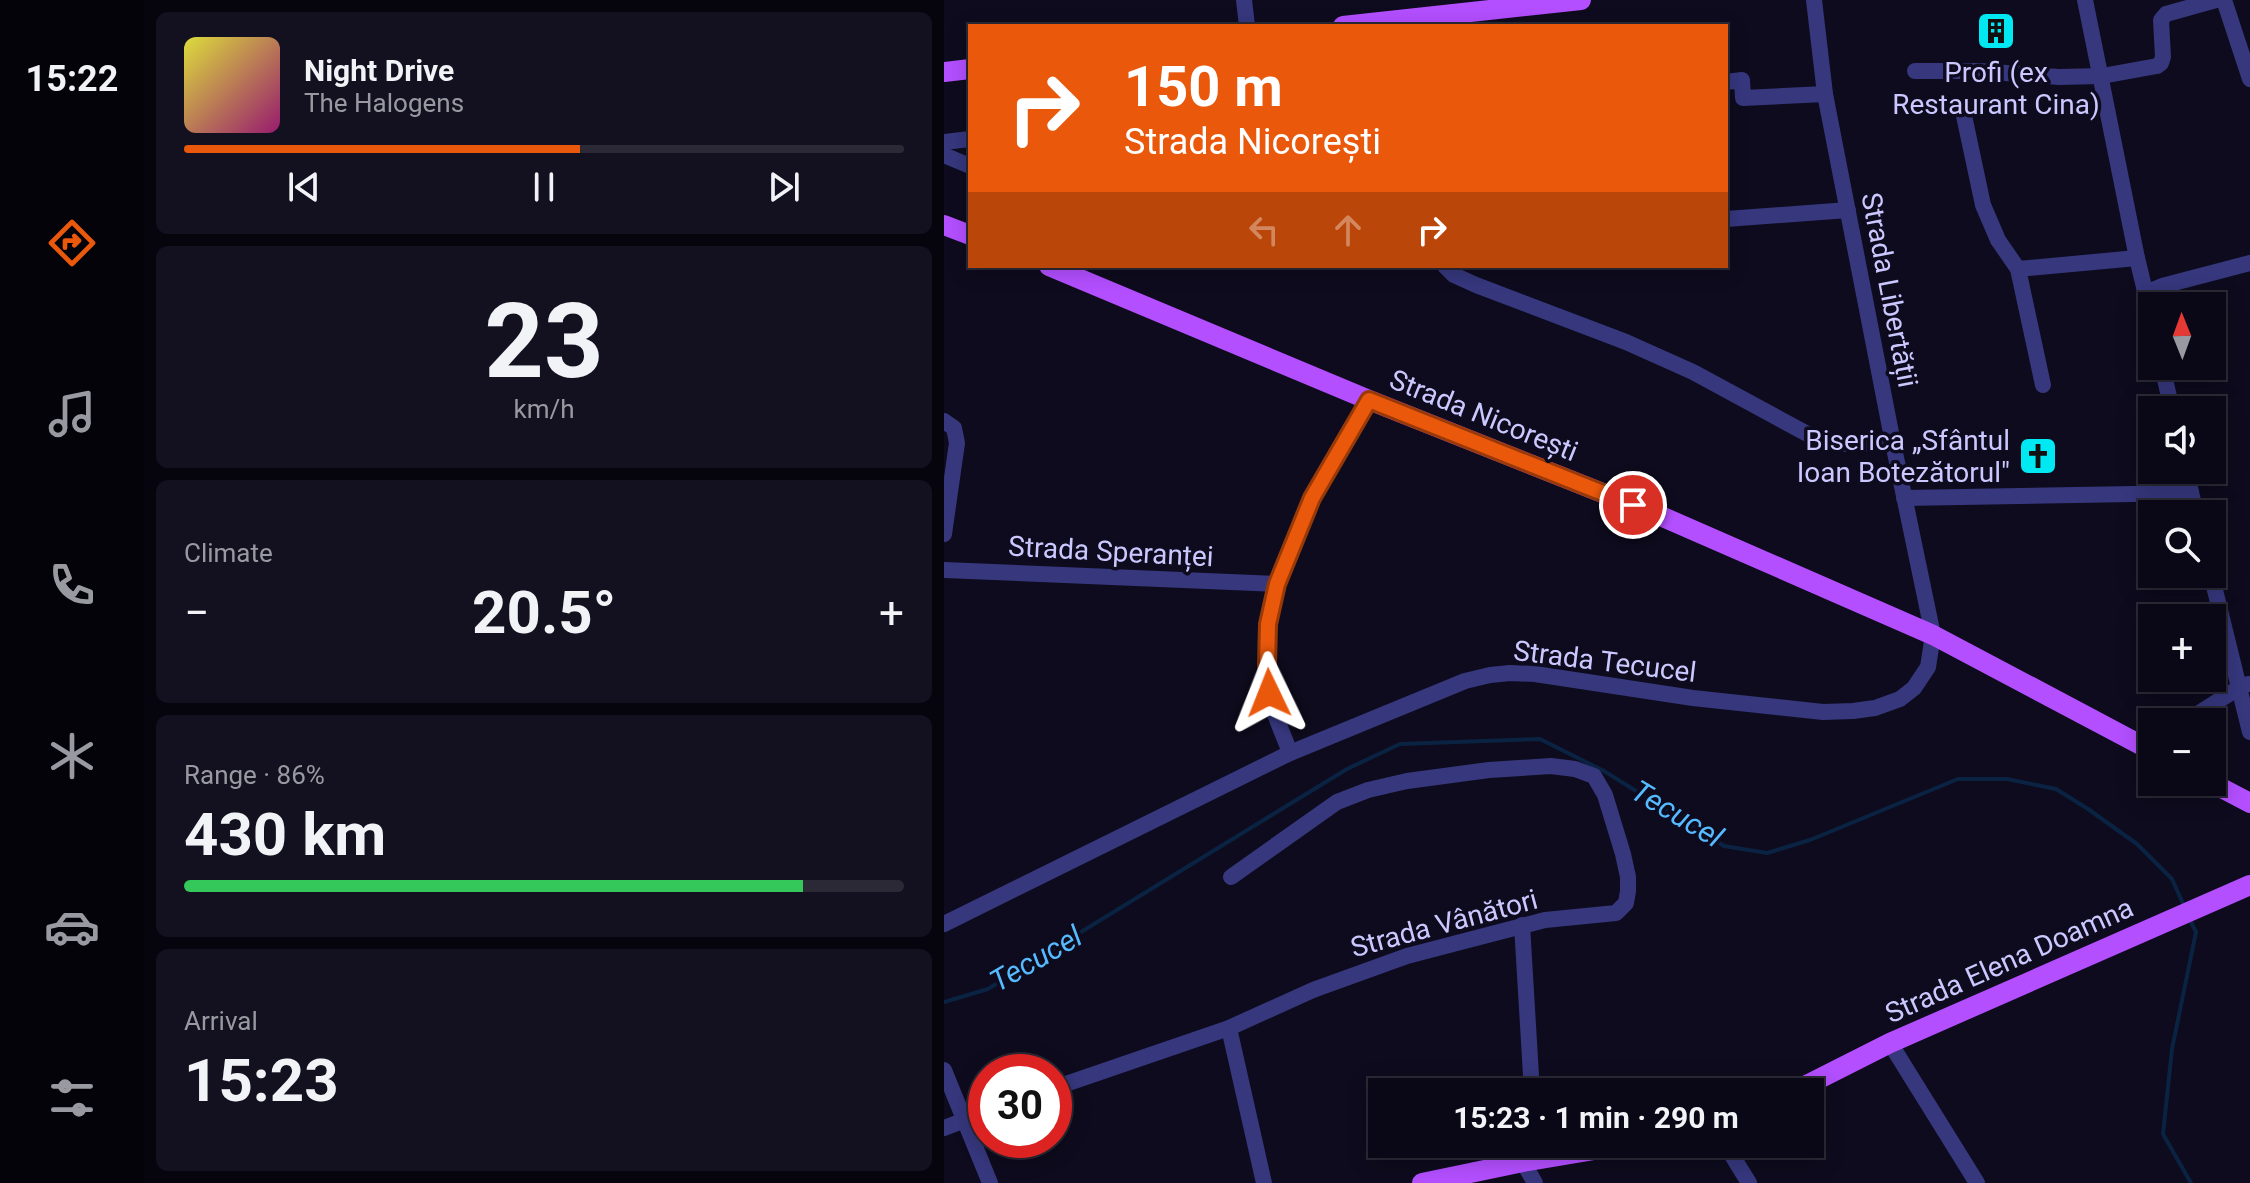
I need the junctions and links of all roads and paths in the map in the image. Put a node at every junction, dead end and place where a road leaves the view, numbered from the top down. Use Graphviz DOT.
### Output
graph roads {
  1 [pos="1244,0"];
  2 [pos="1581,0"];
  3 [pos="1814,0"];
  4 [pos="2085,0"];
  5 [pos="2216,0"];
  6 [pos="2224,0"];
  7 [pos="1247,24"];
  8 [pos="1361,24"];
  9 [pos="968,69"];
  10 [pos="1915,71"];
  11 [pos="944,72"];
  12 [pos="2102,76"];
  13 [pos="2250,79"];
  14 [pos="1728,82"];
  15 [pos="1825,94"];
  16 [pos="1963,111"];
  17 [pos="968,139"];
  18 [pos="944,142"];
  19 [pos="944,155"];
  20 [pos="968,165"];
  21 [pos="1848,210"];
  22 [pos="1728,219"];
  23 [pos="944,225"];
  24 [pos="968,234"];
  25 [pos="2137,258"];
  26 [pos="2250,263"];
  27 [pos="1054,268"];
  28 [pos="1447,268"];
  29 [pos="2018,269"];
  30 [pos="2146,292"];
  31 [pos="2148,292"];
  32 [pos="2043,385"];
  33 [pos="1369,400"];
  34 [pos="944,421"];
  35 [pos="1893,443"];
  36 [pos="2189,484"];
  37 [pos="2191,493"];
  38 [pos="1904,498"];
  39 [pos="2193,500"];
  40 [pos="944,534"];
  41 [pos="944,570"];
  42 [pos="1277,584"];
  43 [pos="2215,588"];
  44 [pos="1933,635"];
  45 [pos="2245,685"];
  46 [pos="2208,708"];
  47 [pos="2250,732"];
  48 [pos="2138,741"];
  49 [pos="1290,753"];
  50 [pos="2226,790"];
  51 [pos="2250,803"];
  52 [pos="1231,877"];
  53 [pos="2241,889"];
  54 [pos="944,924"];
  55 [pos="1522,925"];
  56 [pos="1229,1028"];
  57 [pos="1890,1043"];
  58 [pos="944,1070"];
  59 [pos="1531,1078"];
  60 [pos="1821,1078"];
  61 [pos="1072,1082"];
  62 [pos="968,1119"];
  63 [pos="965,1120"];
  64 [pos="944,1128"];
  65 [pos="1519,1158"];
  66 [pos="1531,1158"];
  67 [pos="1734,1158"];
  68 [pos="990,1183"];
  69 [pos="1264,1183"];
  70 [pos="1422,1183"];
  71 [pos="1535,1183"];
  72 [pos="1749,1183"];
  73 [pos="1977,1183"];
  1 -- 7 [label="street"];
  2 -- 8 [label="main road"];
  3 -- 15 [label="street, Strada Libertății"];
  4 -- 12 [label="street"];
  5 -- 12 [label="street"];
  6 -- 13 [label="street"];
  9 -- 11 [label="main road"];
  10 -- 12 [label="street"];
  12 -- 25 [label="street"];
  14 -- 15 [label="street"];
  15 -- 21 [label="street, Strada Libertății"];
  16 -- 29 [label="street"];
  17 -- 18 [label="street"];
  19 -- 20 [label="street"];
  21 -- 22 [label="street"];
  21 -- 35 [label="street, Strada Libertății"];
  23 -- 24 [label="main road"];
  25 -- 29 [label="street"];
  25 -- 30 [label="street"];
  26 -- 31 [label="street"];
  27 -- 33 [label="main road, Strada Nicorești"];
  28 -- 35 [label="street"];
  29 -- 32 [label="street"];
  33 -- 42 [label="street"];
  33 -- 44 [label="main road, Strada Nicorești"];
  34 -- 40 [label="street"];
  35 -- 38 [label="street, Strada Libertății"];
  36 -- 37 [label="street"];
  37 -- 38 [label="street"];
  37 -- 39 [label="street"];
  38 -- 44 [label="street, Strada Libertății"];
  41 -- 42 [label="street, Strada Speranței"];
  42 -- 49 [label="street"];
  43 -- 45 [label="street"];
  44 -- 48 [label="main road, Strada Nicorești"];
  44 -- 49 [label="street, Strada Tecucel"];
  45 -- 46 [label="street"];
  45 -- 47 [label="street"];
  49 -- 54 [label="street, Strada Tecucel"];
  50 -- 51 [label="main road"];
  52 -- 55 [label="street, Strada Vânători"];
  53 -- 57 [label="main road, Strada Elena Doamna"];
  55 -- 56 [label="street, Strada Vânători"];
  55 -- 59 [label="street"];
  56 -- 61 [label="street, Strada Vânători"];
  56 -- 69 [label="street"];
  57 -- 60 [label="main road, Strada Elena Doamna"];
  57 -- 73 [label="street"];
  58 -- 63 [label="street"];
  62 -- 63 [label="street"];
  63 -- 64 [label="street"];
  63 -- 68 [label="street"];
  65 -- 70 [label="main road"];
  66 -- 71 [label="street"];
  67 -- 72 [label="street"];
}
